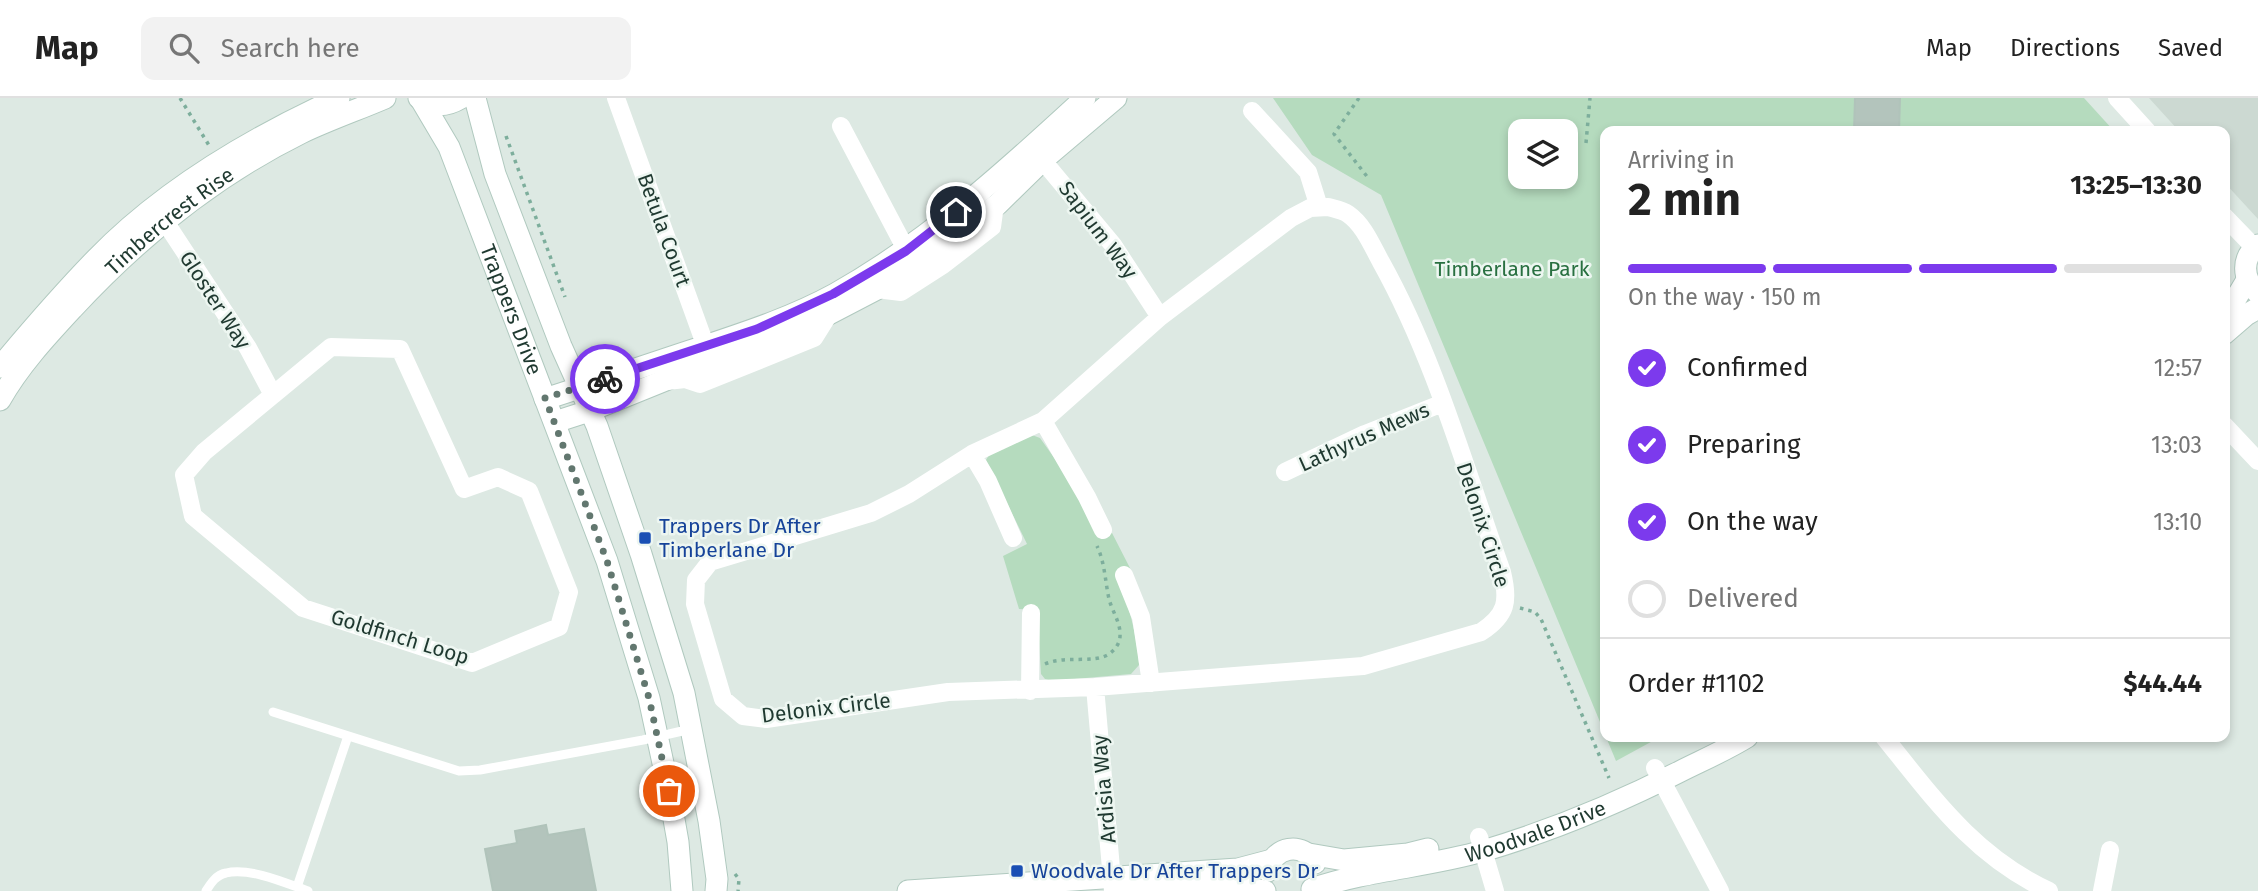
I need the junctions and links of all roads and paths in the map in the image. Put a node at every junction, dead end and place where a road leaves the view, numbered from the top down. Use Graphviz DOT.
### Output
graph roads {
  1 [pos="180,98"];
  2 [pos="339,98"];
  3 [pos="385,98"];
  4 [pos="420,98"];
  5 [pos="461,98"];
  6 [pos="475,98"];
  7 [pos="616,98"];
  8 [pos="1085,98"];
  9 [pos="1116,98"];
  10 [pos="1359,98"];
  11 [pos="1590,98"];
  12 [pos="2117,98"];
  13 [pos="1252,111"];
  14 [pos="841,126"];
  15 [pos="2142,126"];
  16 [pos="1586,143"];
  17 [pos="1038,153"];
  18 [pos="219,161"];
  19 [pos="1369,179"];
  20 [pos="998,204"];
  21 [pos="1319,207"];
  22 [pos="159,214"];
  23 [pos="2230,222"];
  24 [pos="2256,246"];
  25 [pos="910,258"];
  26 [pos="2253,287"];
  27 [pos="877,289"];
  28 [pos="2230,307"];
  29 [pos="2258,308"];
  30 [pos="829,314"];
  31 [pos="1160,317"];
  32 [pos="2230,329"];
  33 [pos="709,354"];
  34 [pos="661,382"];
  35 [pos="2,383"];
  36 [pos="580,387"];
  37 [pos="273,395"];
  38 [pos="545,398"];
  39 [pos="1443,403"];
  40 [pos="589,411"];
  41 [pos="1042,421"];
  42 [pos="555,422"];
  43 [pos="2230,431"];
  44 [pos="972,454"];
  45 [pos="2258,461"];
  46 [pos="1285,472"];
  47 [pos="1097,533"];
  48 [pos="1013,538"];
  49 [pos="1124,575"];
  50 [pos="1505,607"];
  51 [pos="1031,614"];
  52 [pos="1031,671"];
  53 [pos="1151,683"];
  54 [pos="1095,687"];
  55 [pos="1030,691"];
  56 [pos="273,712"];
  57 [pos="691,729"];
  58 [pos="348,736"];
  59 [pos="657,736"];
  60 [pos="1710,742"];
  61 [pos="1735,742"];
  62 [pos="1888,742"];
  63 [pos="1658,774"];
  64 [pos="1609,778"];
  65 [pos="1481,844"];
  66 [pos="2110,850"];
  67 [pos="1309,854"];
  68 [pos="1272,860"];
  69 [pos="739,879"];
  70 [pos="1112,884"];
  71 [pos="297,887"];
  72 [pos="1311,890"];
  73 [pos="206,891"];
  74 [pos="308,891"];
  75 [pos="682,891"];
  76 [pos="716,891"];
  77 [pos="738,891"];
  78 [pos="908,891"];
  79 [pos="1130,891"];
  80 [pos="1265,891"];
  81 [pos="1276,891"];
  82 [pos="1495,891"];
  83 [pos="1720,891"];
  84 [pos="2049,891"];
  85 [pos="2102,891"];
  1 -- 18 [label="path"];
  2 -- 18 [label="street, Timbercrest Rise"];
  3 -- 22 [label="street, Timbercrest Rise"];
  4 -- 5 [label="street"];
  4 -- 38 [label="street, Trappers Drive"];
  6 -- 36 [label="street, Trappers Drive"];
  7 -- 33 [label="street, Betula Court"];
  8 -- 17 [label="street"];
  9 -- 17 [label="street"];
  10 -- 19 [label="path"];
  11 -- 16 [label="path"];
  12 -- 15 [label="street"];
  13 -- 21 [label="street"];
  14 -- 25 [label="street"];
  17 -- 20 [label="street"];
  17 -- 25 [label="street"];
  17 -- 31 [label="street, Sapium Way"];
  18 -- 22 [label="street, Timbercrest Rise"];
  20 -- 25 [label="street"];
  20 -- 27 [label="street"];
  21 -- 31 [label="street, Delonix Circle"];
  21 -- 39 [label="street, Delonix Circle"];
  22 -- 35 [label="street, Timbercrest Rise"];
  22 -- 37 [label="street, Gloster Way"];
  23 -- 24 [label="street"];
  24 -- 26 [label="street"];
  25 -- 27 [label="street"];
  25 -- 33 [label="street"];
  26 -- 28 [label="street"];
  27 -- 30 [label="street"];
  29 -- 32 [label="street"];
  30 -- 33 [label="street"];
  30 -- 34 [label="street"];
  31 -- 41 [label="street, Delonix Circle"];
  33 -- 34 [label="street"];
  33 -- 36 [label="street"];
  34 -- 40 [label="street"];
  36 -- 38 [label="street"];
  36 -- 40 [label="street, Trappers Drive"];
  37 -- 37 [label="street, Goldfinch Loop"];
  38 -- 42 [label="street, Trappers Drive"];
  39 -- 46 [label="street, Lathyrus Mews"];
  39 -- 50 [label="street, Delonix Circle"];
  40 -- 42 [label="street"];
  40 -- 57 [label="street, Trappers Drive"];
  41 -- 44 [label="street, Delonix Circle"];
  41 -- 47 [label="street"];
  42 -- 59 [label="street, Trappers Drive"];
  43 -- 45 [label="street"];
  44 -- 48 [label="street"];
  44 -- 55 [label="street, Delonix Circle"];
  47 -- 52 [label="path"];
  49 -- 53 [label="street"];
  50 -- 53 [label="street, Delonix Circle"];
  50 -- 64 [label="path"];
  51 -- 52 [label="street"];
  52 -- 55 [label="street"];
  53 -- 54 [label="street, Delonix Circle"];
  54 -- 55 [label="street, Delonix Circle"];
  54 -- 70 [label="street, Ardisia Way"];
  56 -- 58 [label="lane"];
  57 -- 59 [label="lane"];
  57 -- 76 [label="street, Trappers Drive"];
  58 -- 59 [label="lane"];
  58 -- 71 [label="lane"];
  59 -- 75 [label="street, Trappers Drive"];
  60 -- 63 [label="street, Woodvale Drive"];
  61 -- 63 [label="street, Woodvale Drive"];
  62 -- 84 [label="street"];
  63 -- 65 [label="street, Woodvale Drive"];
  63 -- 83 [label="street"];
  65 -- 67 [label="street, Woodvale Drive"];
  65 -- 72 [label="street, Woodvale Drive"];
  65 -- 82 [label="street"];
  66 -- 85 [label="street"];
  67 -- 68 [label="street, Woodvale Drive"];
  67 -- 72 [label="street"];
  68 -- 70 [label="street"];
  68 -- 81 [label="street"];
  69 -- 77 [label="path"];
  70 -- 78 [label="street"];
  71 -- 73 [label="lane"];
  71 -- 74 [label="lane"];
  79 -- 80 [label="street"];
}
